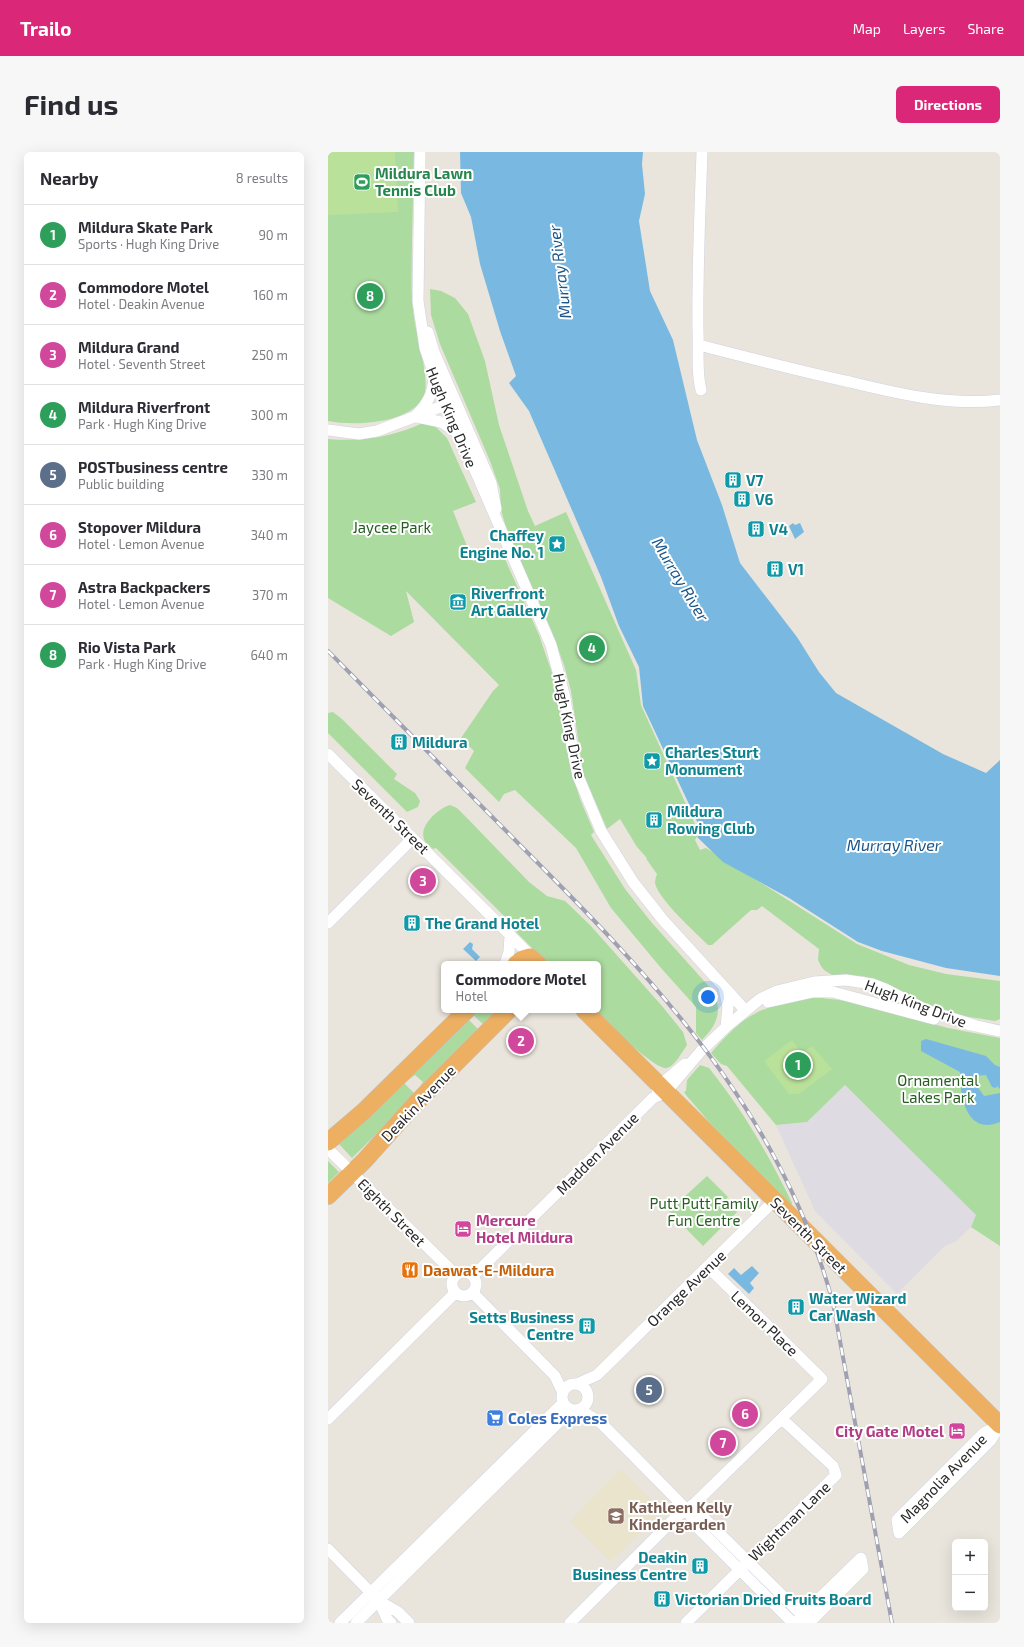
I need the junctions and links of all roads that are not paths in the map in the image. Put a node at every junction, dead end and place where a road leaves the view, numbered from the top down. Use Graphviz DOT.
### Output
graph roads {
  1 [pos="420,152"];
  2 [pos="702,152"];
  3 [pos="418,301"];
  4 [pos="699,345"];
  5 [pos="434,377"];
  6 [pos="701,390"];
  7 [pos="1000,400"];
  8 [pos="451,403"];
  9 [pos="414,417"];
  10 [pos="328,430"];
  11 [pos="459,434"];
  12 [pos="500,529"];
  13 [pos="328,754"];
  14 [pos="410,836"];
  15 [pos="328,914"];
  16 [pos="328,923"];
  17 [pos="510,936"];
  18 [pos="506,961"];
  19 [pos="520,961"];
  20 [pos="535,961"];
  21 [pos="723,986"];
  22 [pos="814,987"];
  23 [pos="745,1010"];
  24 [pos="464,1013"];
  25 [pos="506,1013"];
  26 [pos="587,1013"];
  27 [pos="974,1025"];
  28 [pos="726,1027"];
  29 [pos="1000,1031"];
  30 [pos="660,1092"];
  31 [pos="328,1142"];
  32 [pos="328,1148"];
  33 [pos="353,1172"];
  34 [pos="328,1196"];
  35 [pos="774,1201"];
  36 [pos="708,1267"];
  37 [pos="456,1275"];
  38 [pos="473,1276"];
  39 [pos="455,1293"];
  40 [pos="473,1293"];
  41 [pos="597,1375"];
  42 [pos="571,1397"];
  43 [pos="588,1398"];
  44 [pos="328,1419"];
  45 [pos="782,1419"];
  46 [pos="601,1423"];
  47 [pos="1000,1425"];
  48 [pos="937,1487"];
  49 [pos="687,1510"];
  50 [pos="328,1550"];
  51 [pos="748,1561"];
  52 [pos="738,1570"];
  53 [pos="849,1576"];
  54 [pos="375,1597"];
  55 [pos="803,1622"];
  56 [pos="340,1623"];
  57 [pos="356,1623"];
  58 [pos="391,1623"];
  59 [pos="410,1623"];
  60 [pos="570,1623"];
  61 [pos="580,1623"];
  62 [pos="686,1623"];
  1 -- 3 [label="street, Hugh King Drive"];
  2 -- 4 [label="street"];
  3 -- 5 [label="street, Hugh King Drive"];
  3 -- 8 [label="street, Hugh King Drive"];
  4 -- 6 [label="street"];
  4 -- 7 [label="street"];
  5 -- 8 [label="street, Hugh King Drive"];
  5 -- 9 [label="street"];
  8 -- 9 [label="street"];
  8 -- 11 [label="street, Hugh King Drive"];
  8 -- 12 [label="street, Hugh King Drive"];
  9 -- 10 [label="street"];
  9 -- 11 [label="street"];
  11 -- 12 [label="street, Hugh King Drive"];
  12 -- 21 [label="street, Hugh King Drive"];
  13 -- 14 [label="street, Seventh Street"];
  14 -- 15 [label="street"];
  14 -- 16 [label="street"];
  14 -- 17 [label="street, Seventh Street"];
  17 -- 18 [label="street"];
  17 -- 20 [label="street, Seventh Street"];
  19 -- 20 [label="highway"];
  21 -- 23 [label="street, Hugh King Drive"];
  21 -- 28 [label="street, Hugh King Drive"];
  22 -- 23 [label="street, Hugh King Drive"];
  22 -- 27 [label="street, Hugh King Drive"];
  22 -- 27 [label="street, Hugh King Drive"];
  23 -- 28 [label="street, Hugh King Drive"];
  24 -- 31 [label="highway, Deakin Avenue"];
  25 -- 33 [label="highway, Deakin Avenue"];
  26 -- 30 [label="highway, Seventh Street"];
  27 -- 29 [label="street, Hugh King Drive"];
  28 -- 30 [label="street, Hugh King Drive"];
  30 -- 35 [label="highway, Seventh Street"];
  30 -- 38 [label="street, Madden Avenue"];
  32 -- 33 [label="street, Eighth Street"];
  33 -- 34 [label="highway, Deakin Avenue"];
  33 -- 37 [label="street, Eighth Street"];
  35 -- 36 [label="street, Orange Avenue"];
  35 -- 47 [label="highway, Seventh Street"];
  36 -- 41 [label="street, Orange Avenue"];
  36 -- 45 [label="street, Lemon Place"];
  37 -- 38 [label="street"];
  37 -- 39 [label="street"];
  38 -- 40 [label="street"];
  39 -- 40 [label="street"];
  39 -- 44 [label="street"];
  40 -- 42 [label="street"];
  41 -- 42 [label="street, Orange Avenue"];
  41 -- 43 [label="street, Orange Avenue"];
  42 -- 43 [label="street, Orange Avenue"];
  42 -- 43 [label="street"];
  42 -- 46 [label="street"];
  42 -- 54 [label="street, Orange Avenue"];
  43 -- 46 [label="street"];
  45 -- 49 [label="street"];
  45 -- 51 [label="street, Wightman Lane"];
  46 -- 49 [label="street"];
  47 -- 48 [label="street, Magnolia Avenue"];
  49 -- 51 [label="street"];
  49 -- 52 [label="street"];
  49 -- 60 [label="street"];
  49 -- 61 [label="street"];
  50 -- 54 [label="street"];
  51 -- 52 [label="street, Wightman Lane"];
  51 -- 55 [label="street"];
  52 -- 55 [label="street"];
  52 -- 62 [label="street, Wightman Lane"];
  53 -- 55 [label="street"];
  54 -- 56 [label="street, Orange Avenue"];
  54 -- 57 [label="street, Orange Avenue"];
  54 -- 58 [label="street"];
  54 -- 59 [label="street"];
}
